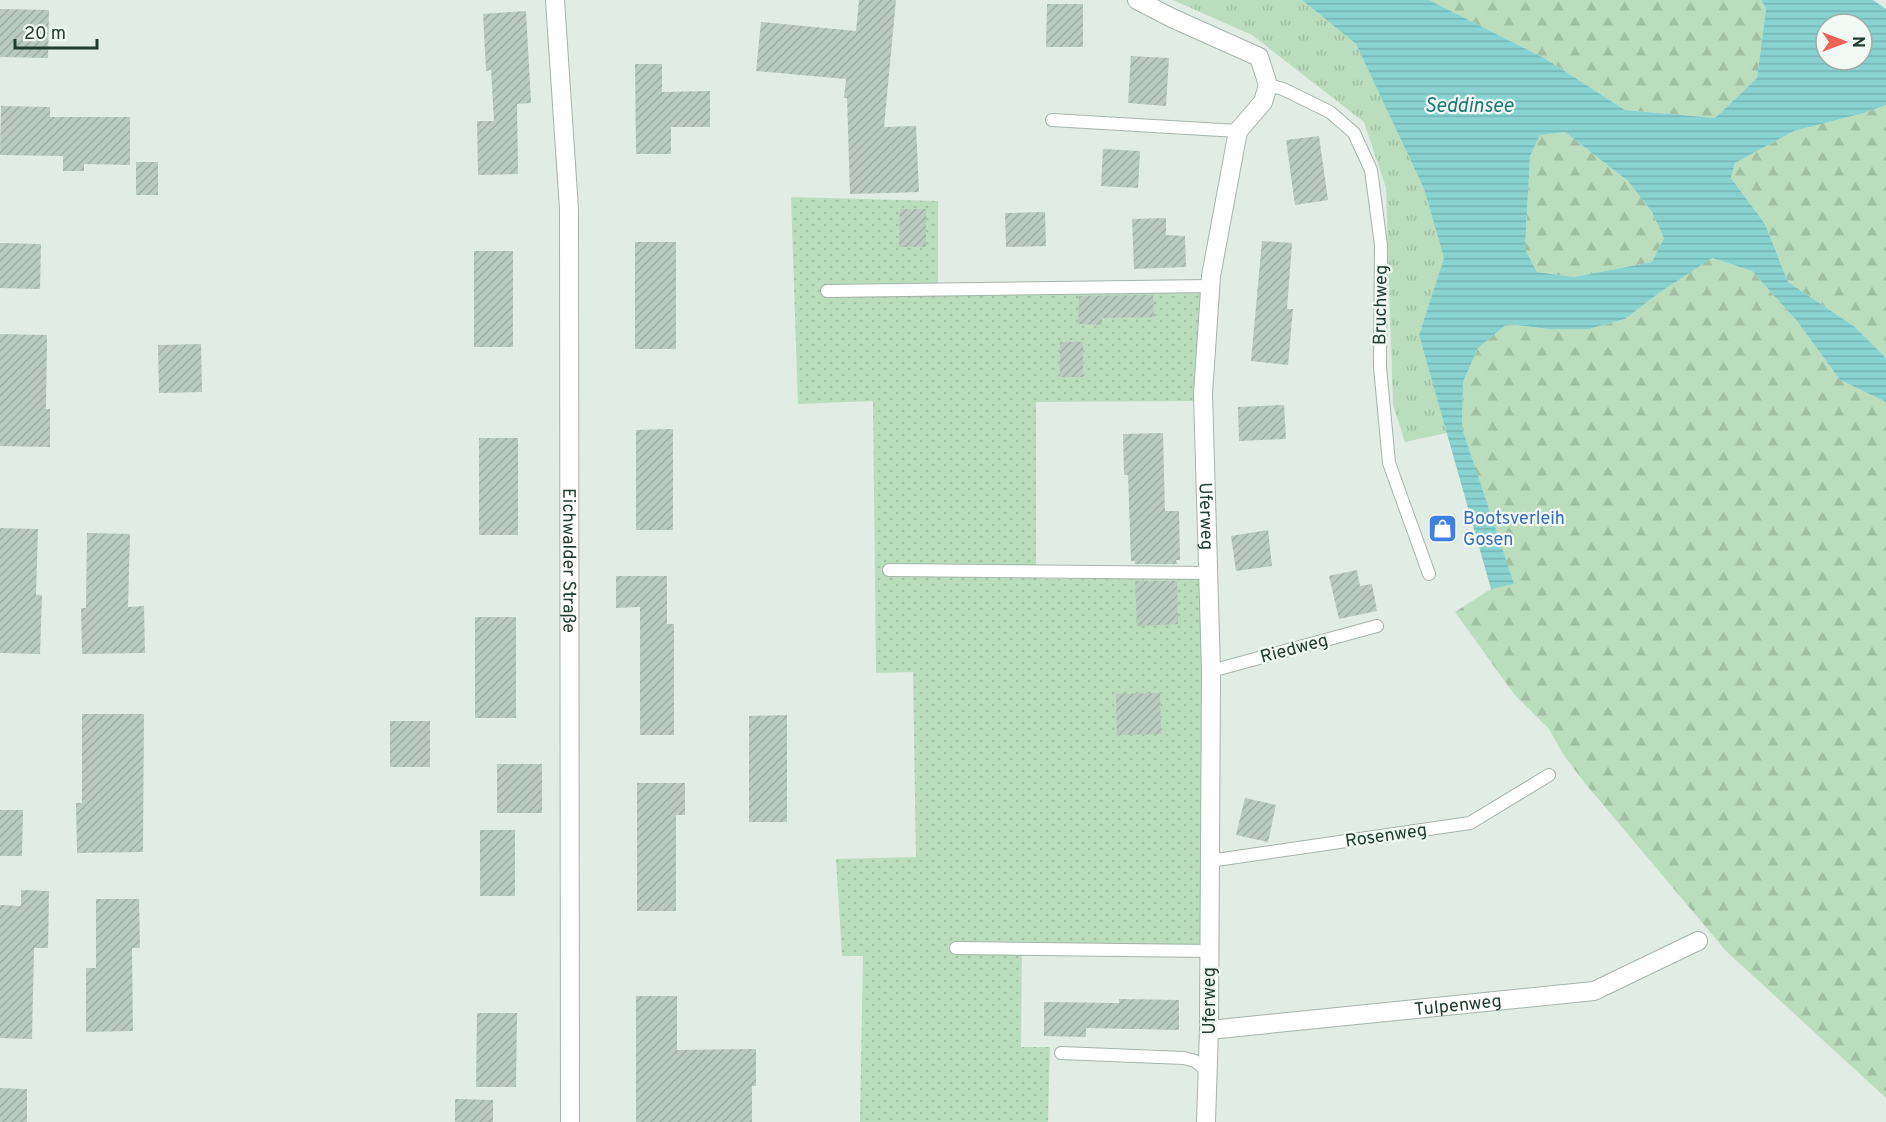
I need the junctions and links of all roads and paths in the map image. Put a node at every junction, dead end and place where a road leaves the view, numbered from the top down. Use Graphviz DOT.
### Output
graph roads {
  1 [pos="555,0"];
  2 [pos="1137,0"];
  3 [pos="1268,85"];
  4 [pos="1052,120"];
  5 [pos="1238,131"];
  6 [pos="1211,286"];
  7 [pos="826,291"];
  8 [pos="889,570"];
  9 [pos="1209,573"];
  10 [pos="1429,574"];
  11 [pos="1377,626"];
  12 [pos="1211,671"];
  13 [pos="1549,775"];
  14 [pos="1209,861"];
  15 [pos="1698,941"];
  16 [pos="956,948"];
  17 [pos="1209,951"];
  18 [pos="1209,1030"];
  19 [pos="1061,1053"];
  20 [pos="1208,1072"];
  21 [pos="570,1122"];
  22 [pos="1206,1122"];
  1 -- 21 [label="street, Eichwalder Straße"];
  2 -- 3 [label="street"];
  3 -- 5 [label="street"];
  3 -- 10 [label="lane, Bruchweg"];
  4 -- 5 [label="lane"];
  5 -- 6 [label="street, Uferweg"];
  6 -- 7 [label="lane"];
  6 -- 9 [label="street, Uferweg"];
  8 -- 9 [label="lane"];
  9 -- 12 [label="street, Uferweg"];
  11 -- 12 [label="lane, Riedweg"];
  12 -- 14 [label="street, Uferweg"];
  13 -- 14 [label="lane, Rosenweg"];
  14 -- 17 [label="street, Uferweg"];
  15 -- 18 [label="street, Tulpenweg"];
  16 -- 17 [label="lane"];
  17 -- 18 [label="street, Uferweg"];
  18 -- 20 [label="street, Uferweg"];
  19 -- 20 [label="lane"];
  20 -- 22 [label="street, Uferweg"];
}
